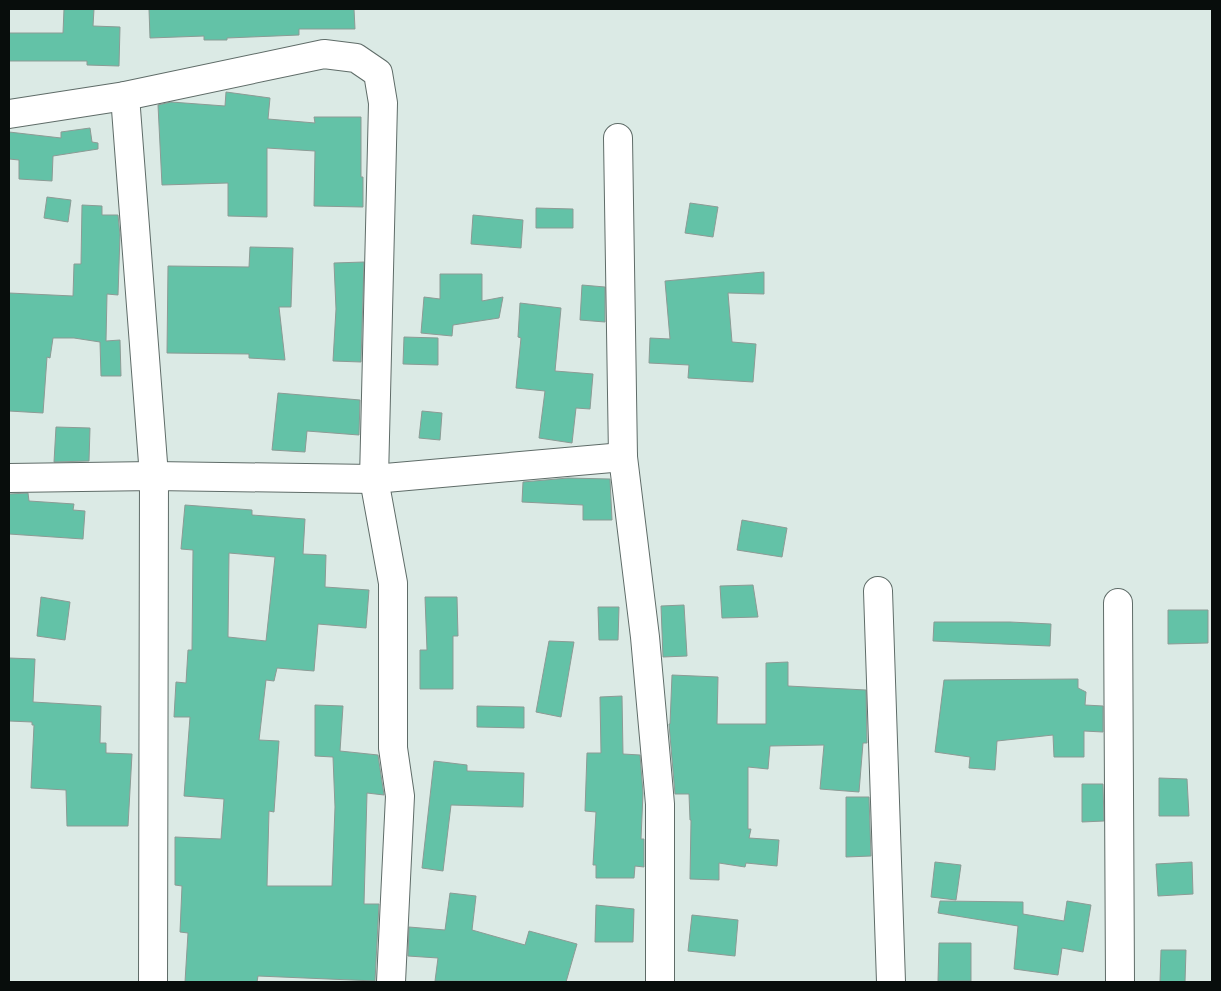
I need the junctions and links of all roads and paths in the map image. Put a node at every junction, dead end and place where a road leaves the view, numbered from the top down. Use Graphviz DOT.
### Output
graph roads {
  1 [pos="125,96"];
  2 [pos="9,114"];
  3 [pos="618,138"];
  4 [pos="623,457"];
  5 [pos="154,476"];
  6 [pos="9,478"];
  7 [pos="374,479"];
  8 [pos="878,591"];
  9 [pos="1118,603"];
  10 [pos="153,982"];
  11 [pos="391,982"];
  12 [pos="660,982"];
  13 [pos="891,982"];
  14 [pos="1120,982"];
  1 -- 2 [label="street"];
  1 -- 5 [label="street"];
  1 -- 7 [label="street"];
  3 -- 4 [label="street"];
  4 -- 7 [label="street"];
  4 -- 12 [label="street"];
  5 -- 6 [label="street"];
  5 -- 7 [label="street"];
  5 -- 10 [label="street"];
  7 -- 11 [label="street"];
  8 -- 13 [label="street"];
  9 -- 14 [label="street"];
}
